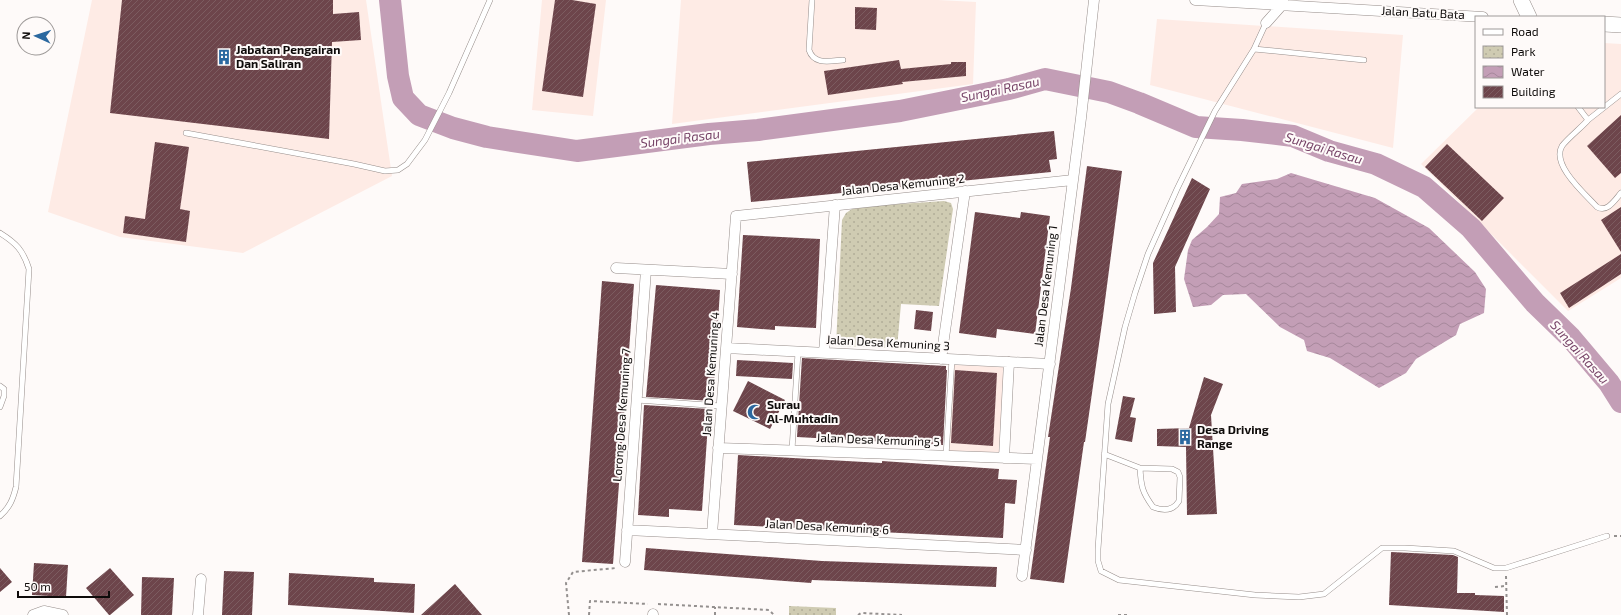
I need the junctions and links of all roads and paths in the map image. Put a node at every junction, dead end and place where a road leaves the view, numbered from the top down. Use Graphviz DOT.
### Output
graph roads {
  1 [pos="490,0"];
  2 [pos="812,0"];
  3 [pos="1094,0"];
  4 [pos="1195,0"];
  5 [pos="1521,0"];
  6 [pos="1263,2"];
  7 [pos="1282,3"];
  8 [pos="1475,16"];
  9 [pos="1529,16"];
  10 [pos="1266,23"];
  11 [pos="1605,24"];
  12 [pos="1621,25"];
  13 [pos="1254,49"];
  14 [pos="843,60"];
  15 [pos="1364,60"];
  16 [pos="1621,94"];
  17 [pos="1605,107"];
  18 [pos="1579,108"];
  19 [pos="1603,108"];
  20 [pos="1588,120"];
  21 [pos="186,133"];
  22 [pos="1073,180"];
  23 [pos="965,191"];
  24 [pos="1621,193"];
  25 [pos="835,205"];
  26 [pos="736,216"];
  27 [pos="0,233"];
  28 [pos="616,268"];
  29 [pos="646,270"];
  30 [pos="732,274"];
  31 [pos="726,348"];
  32 [pos="798,352"];
  33 [pos="824,353"];
  34 [pos="946,359"];
  35 [pos="1010,362"];
  36 [pos="1050,364"];
  37 [pos="0,386"];
  38 [pos="636,400"];
  39 [pos="721,406"];
  40 [pos="0,407"];
  41 [pos="718,448"];
  42 [pos="792,450"];
  43 [pos="1104,454"];
  44 [pos="946,456"];
  45 [pos="1004,458"];
  46 [pos="1037,459"];
  47 [pos="1140,468"];
  48 [pos="0,516"];
  49 [pos="627,530"];
  50 [pos="712,534"];
  51 [pos="1607,536"];
  52 [pos="1026,550"];
  53 [pos="624,562"];
  54 [pos="1506,568"];
  55 [pos="1022,576"];
  56 [pos="201,579"];
  57 [pos="1506,586"];
  58 [pos="1495,588"];
  59 [pos="716,607"];
  60 [pos="33,615"];
  61 [pos="63,615"];
  62 [pos="198,615"];
  63 [pos="569,615"];
  64 [pos="589,615"];
  65 [pos="715,615"];
  66 [pos="774,615"];
  67 [pos="858,615"];
  68 [pos="902,615"];
  69 [pos="1118,615"];
  70 [pos="1128,615"];
  71 [pos="1507,615"];
  1 -- 21 [label="lane"];
  2 -- 14 [label="lane"];
  3 -- 22 [label="street, Jalan Desa Kemuning 1"];
  4 -- 6 [label="street, Jalan Batu Bata"];
  5 -- 9 [label="street"];
  6 -- 7 [label="street, Jalan Batu Bata"];
  6 -- 10 [label="street"];
  7 -- 8 [label="street, Jalan Batu Bata"];
  7 -- 10 [label="street"];
  10 -- 13 [label="lane"];
  11 -- 12 [label="street"];
  13 -- 15 [label="lane"];
  13 -- 43 [label="lane"];
  16 -- 17 [label="lane"];
  18 -- 20 [label="lane"];
  19 -- 20 [label="lane"];
  20 -- 24 [label="lane"];
  22 -- 23 [label="street, Jalan Desa Kemuning 2"];
  22 -- 36 [label="street, Jalan Desa Kemuning 1"];
  23 -- 25 [label="street, Jalan Desa Kemuning 2"];
  23 -- 34 [label="street"];
  25 -- 26 [label="street, Jalan Desa Kemuning 2"];
  25 -- 33 [label="street"];
  26 -- 30 [label="street, Jalan Desa Kemuning 4"];
  27 -- 48 [label="lane"];
  28 -- 29 [label="street"];
  29 -- 30 [label="street"];
  29 -- 38 [label="street, Lorong Desa Kemuning 7"];
  30 -- 31 [label="street, Jalan Desa Kemuning 4"];
  31 -- 32 [label="street, Jalan Desa Kemuning 3"];
  31 -- 39 [label="street, Jalan Desa Kemuning 4"];
  32 -- 33 [label="street, Jalan Desa Kemuning 3"];
  32 -- 42 [label="lane"];
  33 -- 34 [label="street, Jalan Desa Kemuning 3"];
  34 -- 35 [label="street, Jalan Desa Kemuning 3"];
  34 -- 44 [label="lane"];
  35 -- 36 [label="street, Jalan Desa Kemuning 3"];
  35 -- 45 [label="street"];
  36 -- 46 [label="street, Jalan Desa Kemuning 1"];
  37 -- 40 [label="lane"];
  38 -- 39 [label="lane"];
  38 -- 49 [label="street, Lorong Desa Kemuning 7"];
  39 -- 41 [label="street, Jalan Desa Kemuning 4"];
  41 -- 42 [label="street, Jalan Desa Kemuning 5"];
  41 -- 50 [label="street, Jalan Desa Kemuning 4"];
  42 -- 44 [label="street, Jalan Desa Kemuning 5"];
  43 -- 47 [label="lane"];
  43 -- 54 [label="lane"];
  44 -- 45 [label="street, Jalan Desa Kemuning 5"];
  45 -- 46 [label="street, Jalan Desa Kemuning 5"];
  46 -- 52 [label="street, Jalan Desa Kemuning 1"];
  47 -- 47 [label="lane"];
  49 -- 50 [label="street, Jalan Desa Kemuning 6"];
  49 -- 53 [label="street, Lorong Desa Kemuning 7"];
  50 -- 52 [label="street, Jalan Desa Kemuning 6"];
  51 -- 54 [label="lane"];
  52 -- 55 [label="street, Jalan Desa Kemuning 1"];
  53 -- 63 [label="path"];
  54 -- 57 [label="path"];
  56 -- 62 [label="street"];
  57 -- 58 [label="path"];
  57 -- 71 [label="path"];
  59 -- 64 [label="path"];
  59 -- 65 [label="path"];
  59 -- 66 [label="path"];
  60 -- 61 [label="street"];
  67 -- 68 [label="path"];
  69 -- 70 [label="path"];
}
